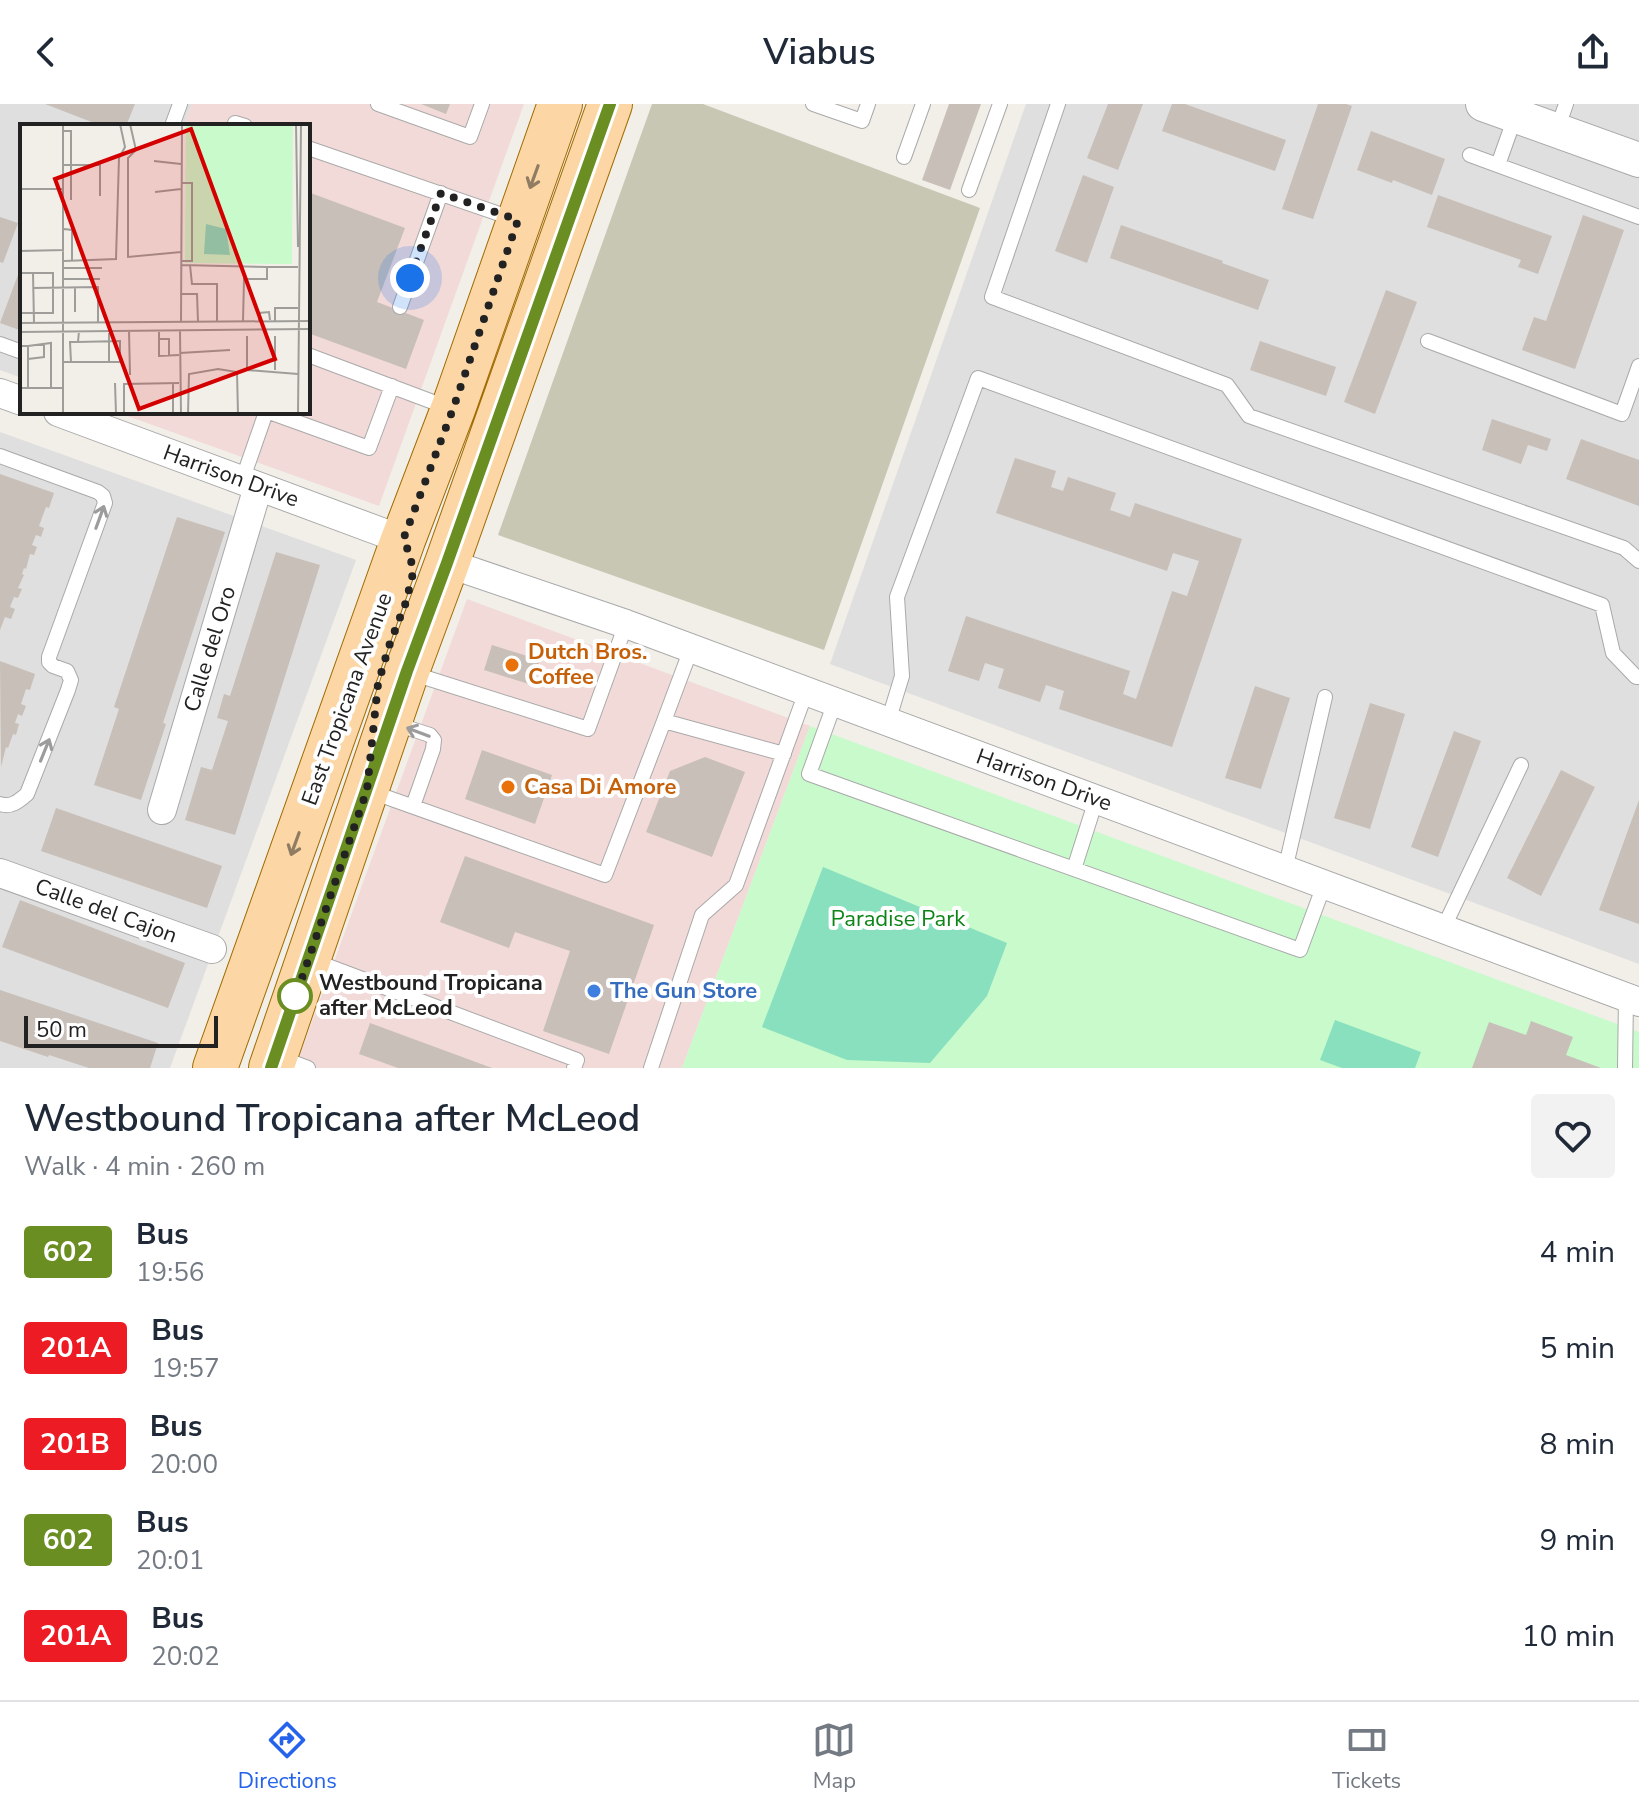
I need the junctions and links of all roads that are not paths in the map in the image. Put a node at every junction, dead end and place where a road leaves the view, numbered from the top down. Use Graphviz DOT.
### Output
graph roads {
  1 [pos="180,104"];
  2 [pos="378,104"];
  3 [pos="482,104"];
  4 [pos="560,104"];
  5 [pos="610,104"];
  6 [pos="813,104"];
  7 [pos="868,104"];
  8 [pos="923,104"];
  9 [pos="1000,104"];
  10 [pos="1058,104"];
  11 [pos="1483,104"];
  12 [pos="1516,116"];
  13 [pos="1561,117"];
  14 [pos="173,124"];
  15 [pos="310,149"];
  16 [pos="1470,155"];
  17 [pos="904,157"];
  18 [pos="1639,160"];
  19 [pos="1498,165"];
  20 [pos="969,190"];
  21 [pos="441,193"];
  22 [pos="1639,217"];
  23 [pos="518,220"];
  24 [pos="400,307"];
  25 [pos="1428,341"];
  26 [pos="0,344"];
  27 [pos="20,351"];
  28 [pos="310,356"];
  29 [pos="1639,366"];
  30 [pos="392,386"];
  31 [pos="0,393"];
  32 [pos="20,400"];
  33 [pos="453,409"];
  34 [pos="68,414"];
  35 [pos="267,414"];
  36 [pos="273,414"];
  37 [pos="0,456"];
  38 [pos="250,484"];
  39 [pos="403,540"];
  40 [pos="1639,561"];
  41 [pos="447,563"];
  42 [pos="626,624"];
  43 [pos="691,649"];
  44 [pos="407,671"];
  45 [pos="1639,677"];
  46 [pos="806,692"];
  47 [pos="1325,697"];
  48 [pos="835,702"];
  49 [pos="389,721"];
  50 [pos="664,721"];
  51 [pos="888,722"];
  52 [pos="784,754"];
  53 [pos="1521,765"];
  54 [pos="367,790"];
  55 [pos="1096,800"];
  56 [pos="0,804"];
  57 [pos="413,806"];
  58 [pos="162,810"];
  59 [pos="1074,869"];
  60 [pos="1285,870"];
  61 [pos="0,873"];
  62 [pos="1324,885"];
  63 [pos="1443,929"];
  64 [pos="212,949"];
  65 [pos="308,958"];
  66 [pos="1632,1000"];
  67 [pos="285,1064"];
  68 [pos="215,1068"];
  69 [pos="574,1068"];
  70 [pos="651,1068"];
  71 [pos="1625,1068"];
  1 -- 14 [label="lane"];
  2 -- 3 [label="lane"];
  4 -- 23 [label="main road, East Tropicana Avenue, one-way"];
  5 -- 41 [label="main road"];
  6 -- 7 [label="lane"];
  8 -- 17 [label="lane"];
  9 -- 20 [label="lane"];
  10 -- 40 [label="lane"];
  11 -- 12 [label="street"];
  12 -- 13 [label="street"];
  12 -- 19 [label="lane"];
  13 -- 18 [label="street"];
  15 -- 21 [label="lane"];
  16 -- 19 [label="lane"];
  19 -- 22 [label="lane"];
  21 -- 23 [label="lane"];
  21 -- 24 [label="lane"];
  23 -- 33 [label="main road, East Tropicana Avenue"];
  25 -- 29 [label="lane"];
  26 -- 27 [label="lane"];
  28 -- 30 [label="lane"];
  30 -- 33 [label="lane"];
  30 -- 36 [label="lane"];
  31 -- 32 [label="street"];
  33 -- 39 [label="main road, East Tropicana Avenue"];
  33 -- 41 [label="main road"];
  34 -- 38 [label="street, Harrison Drive"];
  35 -- 38 [label="lane"];
  56 -- 37 [label="lane, one-way"];
  38 -- 39 [label="street, Harrison Drive"];
  38 -- 58 [label="street, Calle del Oro"];
  39 -- 54 [label="main road"];
  39 -- 68 [label="main road, East Tropicana Avenue, one-way"];
  41 -- 42 [label="street, Harrison Drive"];
  41 -- 44 [label="main road"];
  42 -- 43 [label="street, Harrison Drive"];
  42 -- 44 [label="lane"];
  43 -- 46 [label="street, Harrison Drive"];
  43 -- 50 [label="lane"];
  44 -- 49 [label="main road"];
  45 -- 51 [label="lane"];
  46 -- 48 [label="street, Harrison Drive"];
  46 -- 52 [label="lane"];
  47 -- 60 [label="lane"];
  48 -- 51 [label="street, Harrison Drive"];
  48 -- 59 [label="lane"];
  49 -- 54 [label="main road"];
  57 -- 49 [label="lane, one-way"];
  50 -- 52 [label="lane"];
  50 -- 57 [label="lane"];
  51 -- 55 [label="street, Harrison Drive"];
  52 -- 70 [label="lane"];
  53 -- 63 [label="lane"];
  54 -- 57 [label="lane"];
  54 -- 65 [label="main road"];
  55 -- 59 [label="lane"];
  55 -- 60 [label="street, Harrison Drive"];
  59 -- 62 [label="lane"];
  60 -- 62 [label="street, Harrison Drive"];
  61 -- 64 [label="street, Calle del Cajon"];
  62 -- 63 [label="street, Harrison Drive"];
  63 -- 66 [label="street, Harrison Drive"];
  65 -- 67 [label="main road"];
  65 -- 69 [label="lane"];
  66 -- 71 [label="lane"];
}
